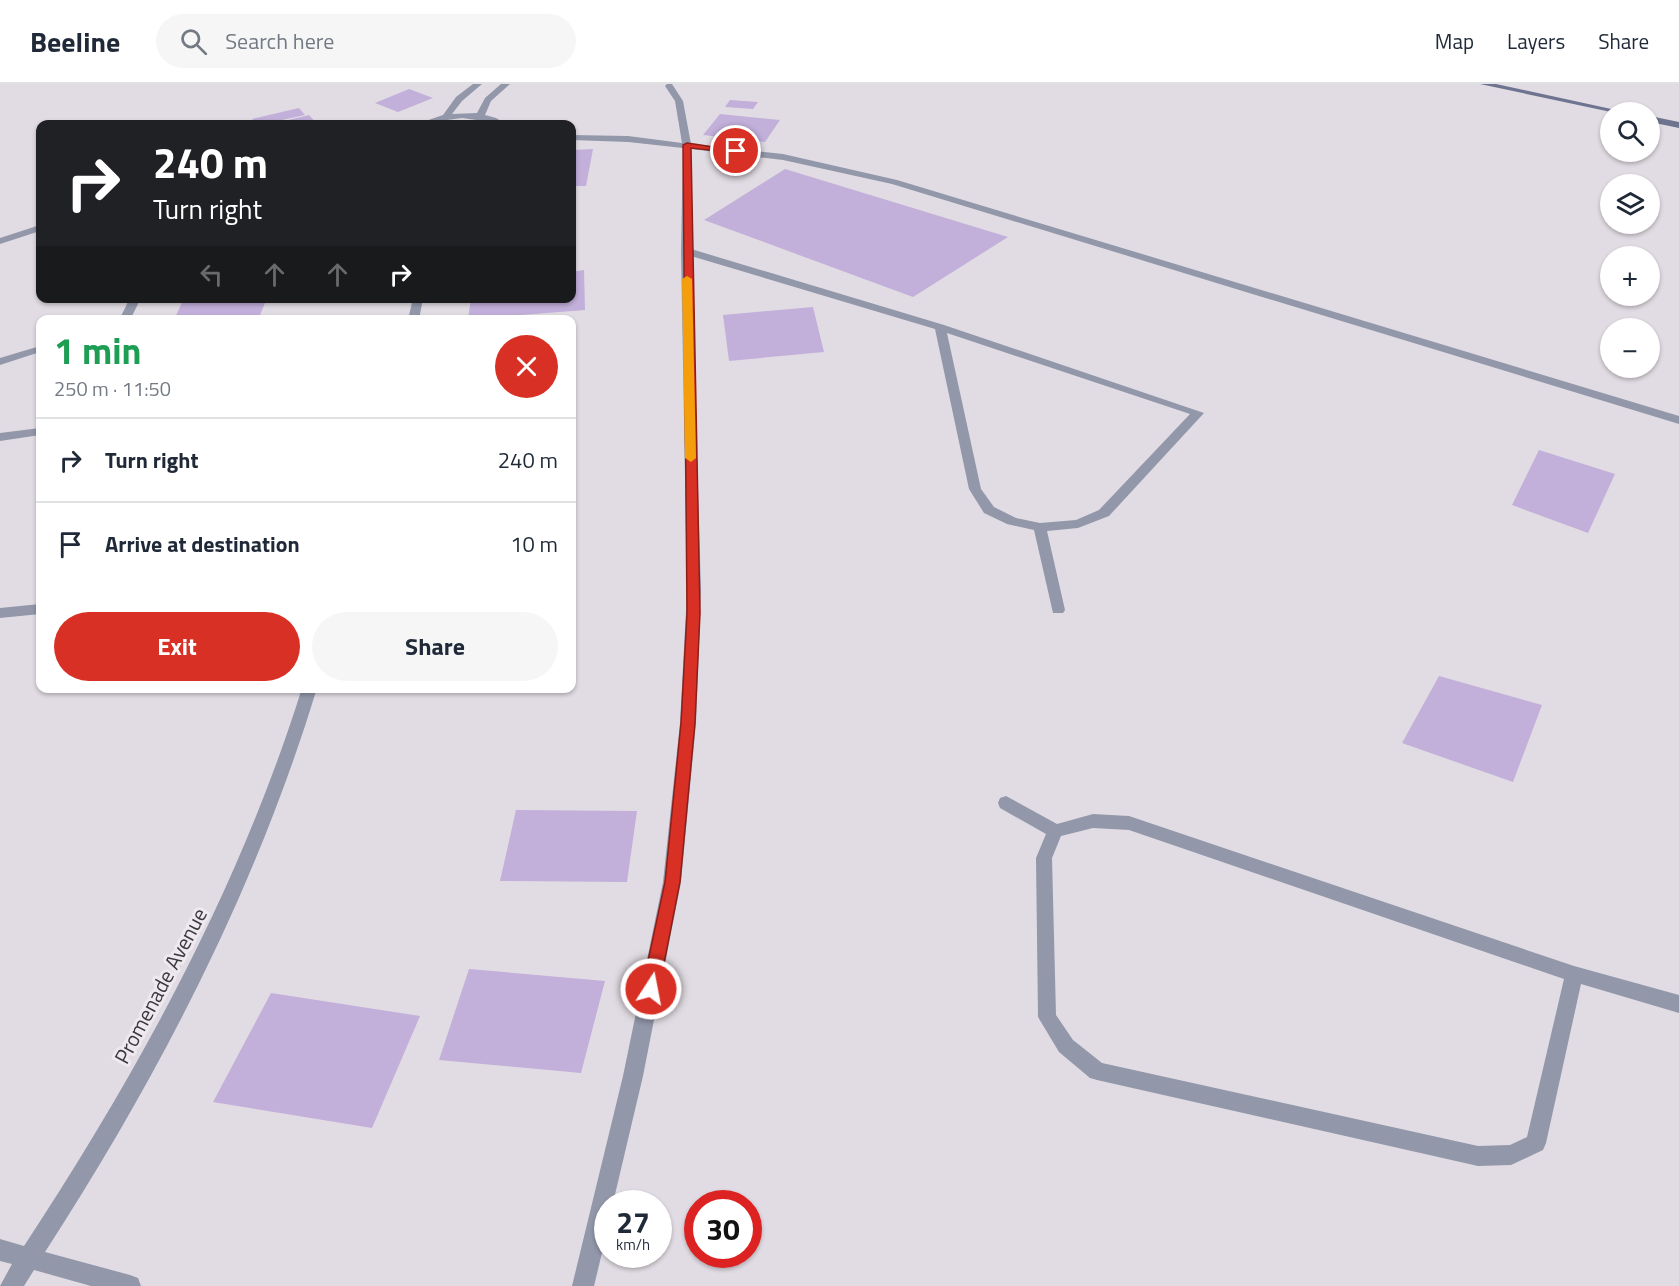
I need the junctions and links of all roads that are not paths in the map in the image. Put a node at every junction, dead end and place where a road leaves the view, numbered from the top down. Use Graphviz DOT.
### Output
graph roads {
  1 [pos="478,84"];
  2 [pos="506,84"];
  3 [pos="1484,84"];
  4 [pos="669,86"];
  5 [pos="1600,108"];
  6 [pos="479,117"];
  7 [pos="445,118"];
  8 [pos="437,120"];
  9 [pos="489,120"];
  10 [pos="1660,121"];
  11 [pos="1679,125"];
  12 [pos="576,137"];
  13 [pos="687,145"];
  14 [pos="36,229"];
  15 [pos="0,241"];
  16 [pos="686,251"];
  17 [pos="940,327"];
  18 [pos="36,350"];
  19 [pos="0,362"];
  20 [pos="1679,420"];
  21 [pos="36,432"];
  22 [pos="0,437"];
  23 [pos="1040,527"];
  24 [pos="36,609"];
  25 [pos="1058,610"];
  26 [pos="0,613"];
  27 [pos="309,693"];
  28 [pos="1006,803"];
  29 [pos="1055,831"];
  30 [pos="1574,974"];
  31 [pos="1679,1004"];
  32 [pos="0,1250"];
  33 [pos="28,1258"];
  34 [pos="11,1286"];
  35 [pos="130,1286"];
  36 [pos="583,1286"];
  1 -- 7 [label="street"];
  2 -- 6 [label="street"];
  3 -- 5 [label="main road"];
  4 -- 13 [label="street"];
  6 -- 7 [label="street"];
  6 -- 9 [label="street"];
  7 -- 8 [label="street"];
  10 -- 11 [label="main road"];
  12 -- 13 [label="street"];
  13 -- 16 [label="street"];
  13 -- 20 [label="street"];
  14 -- 15 [label="street"];
  16 -- 17 [label="street"];
  16 -- 36 [label="street"];
  17 -- 23 [label="street"];
  17 -- 23 [label="street"];
  18 -- 19 [label="street"];
  21 -- 22 [label="street"];
  23 -- 25 [label="street"];
  24 -- 26 [label="street"];
  27 -- 33 [label="street, Promenade Avenue"];
  28 -- 29 [label="street"];
  29 -- 30 [label="street"];
  29 -- 30 [label="street"];
  30 -- 31 [label="street"];
  32 -- 33 [label="street"];
  33 -- 34 [label="street, Promenade Avenue"];
  33 -- 35 [label="street"];
}
